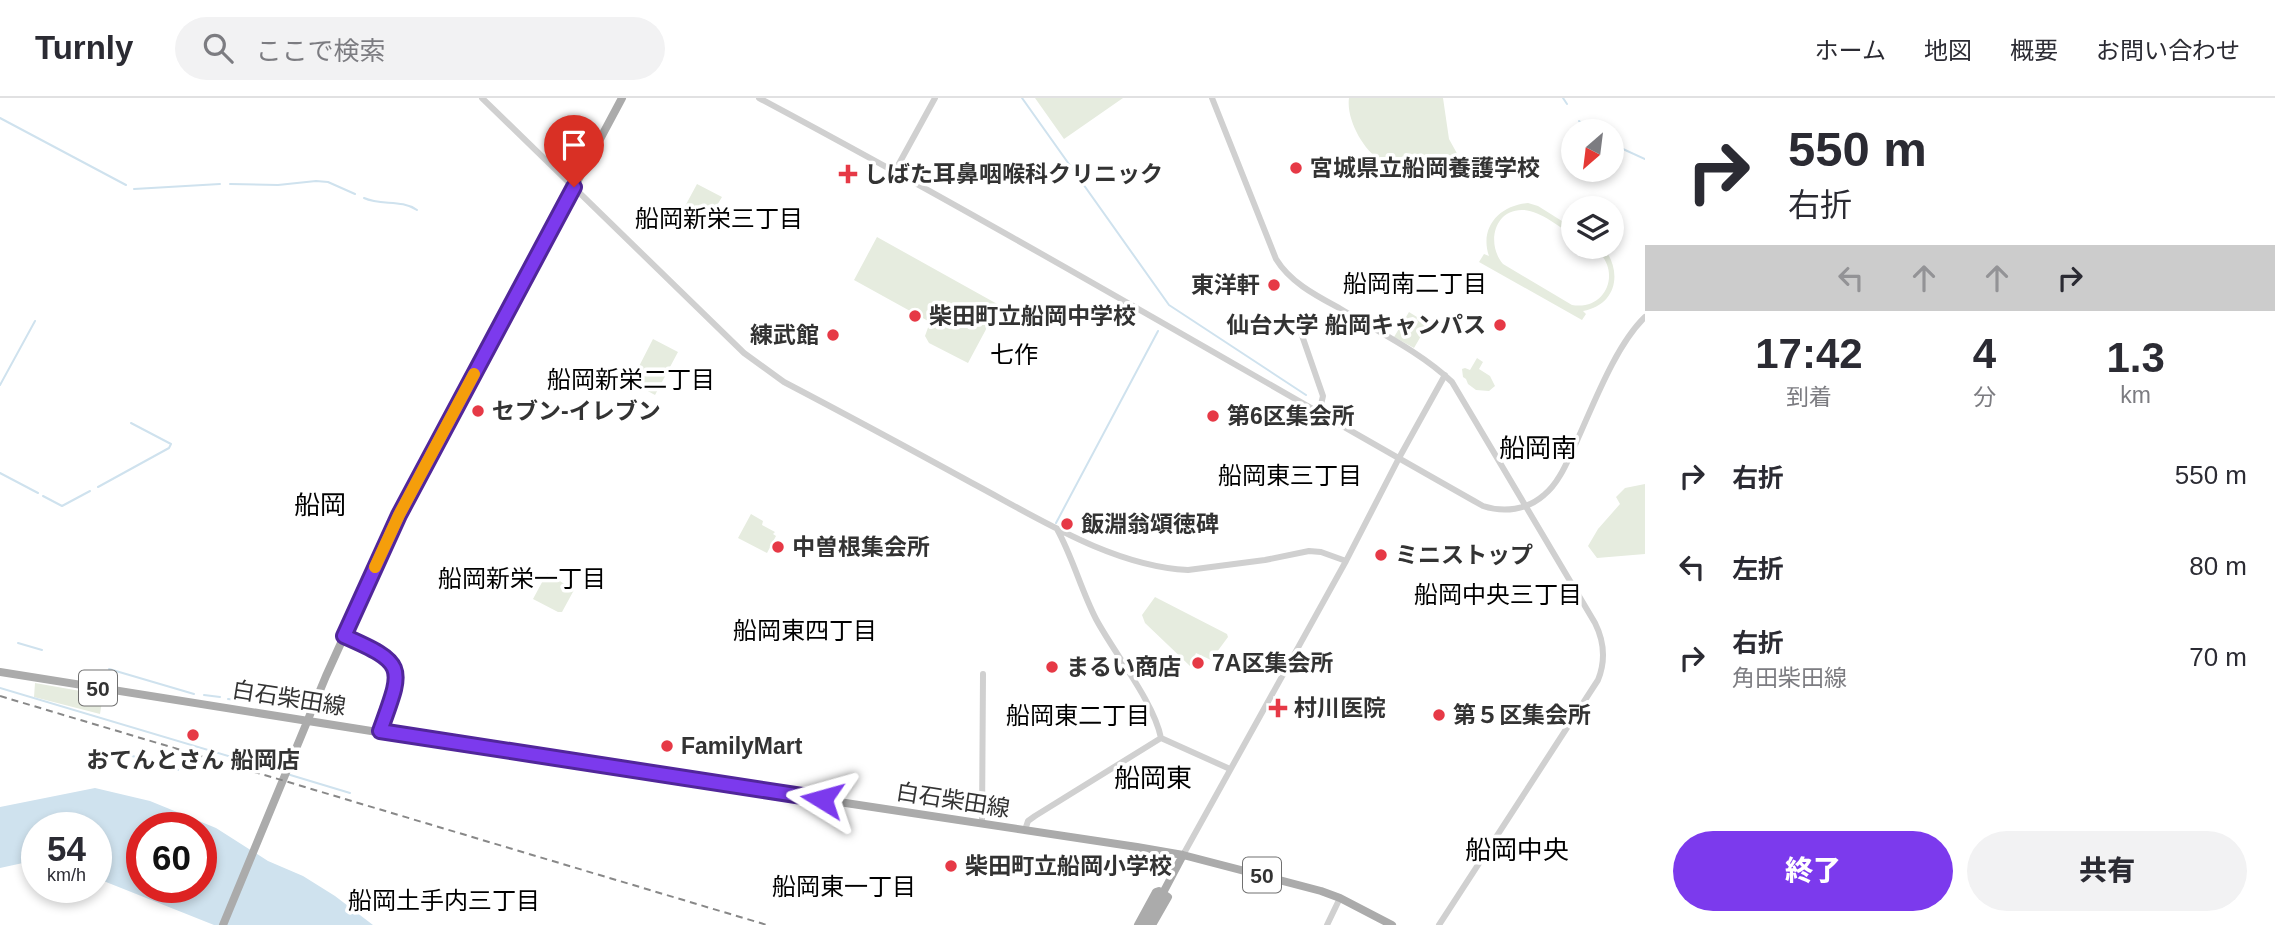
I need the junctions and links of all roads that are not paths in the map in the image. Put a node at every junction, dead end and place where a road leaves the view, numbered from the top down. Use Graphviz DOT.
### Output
graph roads {
  1 [pos="482,98"];
  2 [pos="622,98"];
  3 [pos="759,98"];
  4 [pos="935,98"];
  5 [pos="1212,98"];
  6 [pos="895,171"];
  7 [pos="574,187"];
  8 [pos="1645,317"];
  9 [pos="1298,324"];
  10 [pos="1445,375"];
  11 [pos="1319,413"];
  12 [pos="1399,458"];
  13 [pos="1526,506"];
  14 [pos="1056,528"];
  15 [pos="1346,561"];
  16 [pos="344,636"];
  17 [pos="0,672"];
  18 [pos="983,674"];
  19 [pos="380,731"];
  20 [pos="1160,738"];
  21 [pos="1230,769"];
  22 [pos="982,823"];
  23 [pos="1026,830"];
  24 [pos="1183,855"];
  25 [pos="1163,892"];
  26 [pos="1340,898"];
  27 [pos="223,925"];
  28 [pos="1138,925"];
  29 [pos="1146,925"];
  30 [pos="1153,925"];
  31 [pos="1327,925"];
  32 [pos="1392,925"];
  33 [pos="1439,925"];
  1 -- 7 [label="street"];
  2 -- 7 [label="main road"];
  3 -- 6 [label="street"];
  4 -- 6 [label="street"];
  5 -- 10 [label="street"];
  6 -- 11 [label="street"];
  7 -- 14 [label="street"];
  7 -- 16 [label="main road"];
  8 -- 13 [label="street"];
  9 -- 11 [label="street"];
  10 -- 12 [label="street"];
  10 -- 13 [label="street"];
  11 -- 12 [label="street"];
  12 -- 13 [label="street"];
  12 -- 15 [label="street"];
  13 -- 33 [label="street"];
  14 -- 15 [label="street"];
  14 -- 20 [label="street"];
  15 -- 21 [label="street"];
  16 -- 19 [label="main road"];
  16 -- 27 [label="main road"];
  17 -- 19 [label="main road, 白石柴田線 / 50"];
  18 -- 22 [label="street"];
  19 -- 22 [label="main road, 白石柴田線 / 50"];
  20 -- 21 [label="street"];
  20 -- 23 [label="street"];
  21 -- 24 [label="street"];
  22 -- 23 [label="main road, 白石柴田線 / 50"];
  23 -- 24 [label="main road, 白石柴田線 / 50"];
  24 -- 25 [label="main road"];
  24 -- 26 [label="main road, 白石柴田線 / 50"];
  25 -- 28 [label="main road"];
  25 -- 29 [label="main road"];
  25 -- 30 [label="main road"];
  26 -- 31 [label="street"];
  26 -- 32 [label="main road, 白石柴田線 / 50"];
}
